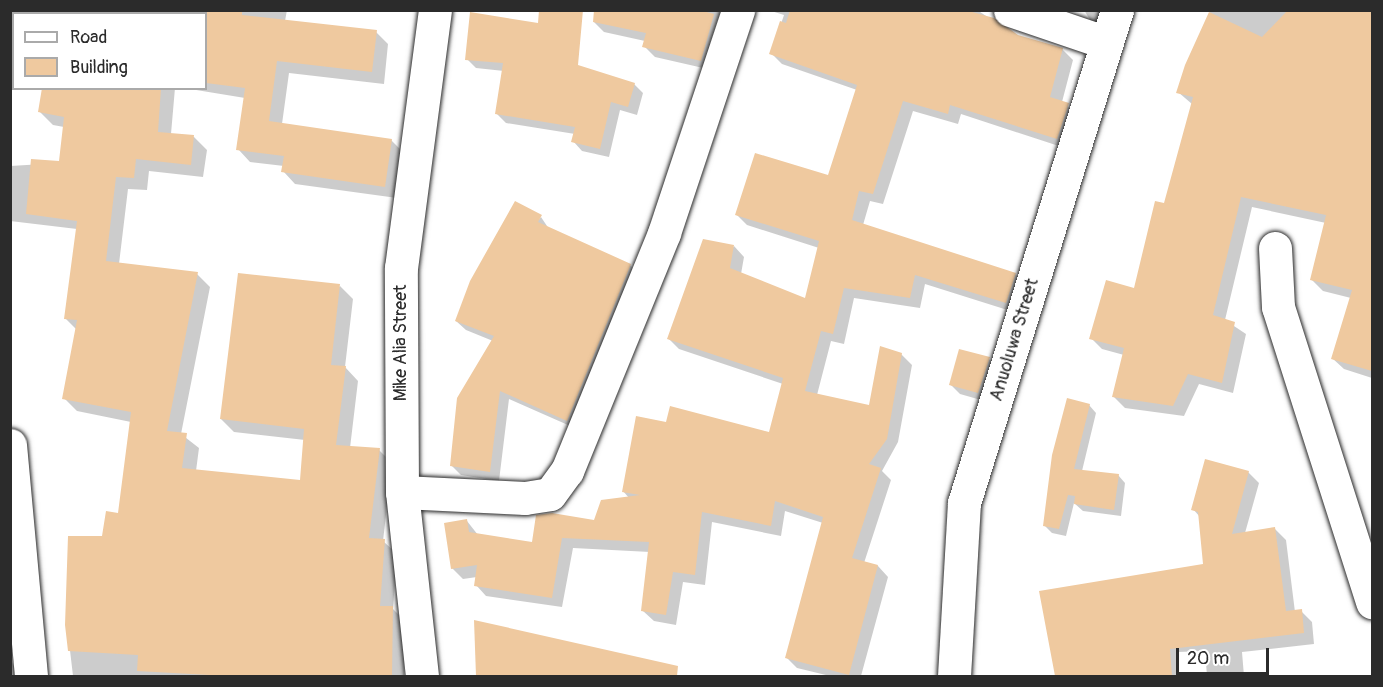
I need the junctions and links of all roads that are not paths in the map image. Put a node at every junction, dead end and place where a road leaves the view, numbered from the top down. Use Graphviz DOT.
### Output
graph roads {
  1 [pos="435,10"];
  2 [pos="738,10"];
  3 [pos="1010,10"];
  4 [pos="1117,10"];
  5 [pos="1107,43"];
  6 [pos="1275,248"];
  7 [pos="10,445"];
  8 [pos="402,492"];
  9 [pos="1372,602"];
  10 [pos="31,676"];
  11 [pos="422,676"];
  12 [pos="954,676"];
  1 -- 8 [label="street, Mike Alia Street"];
  2 -- 8 [label="street"];
  3 -- 5 [label="street"];
  4 -- 5 [label="street, Anuoluwa Street"];
  5 -- 12 [label="street, Anuoluwa Street"];
  6 -- 9 [label="street"];
  7 -- 10 [label="street"];
  8 -- 11 [label="street, Mike Alia Street"];
}
